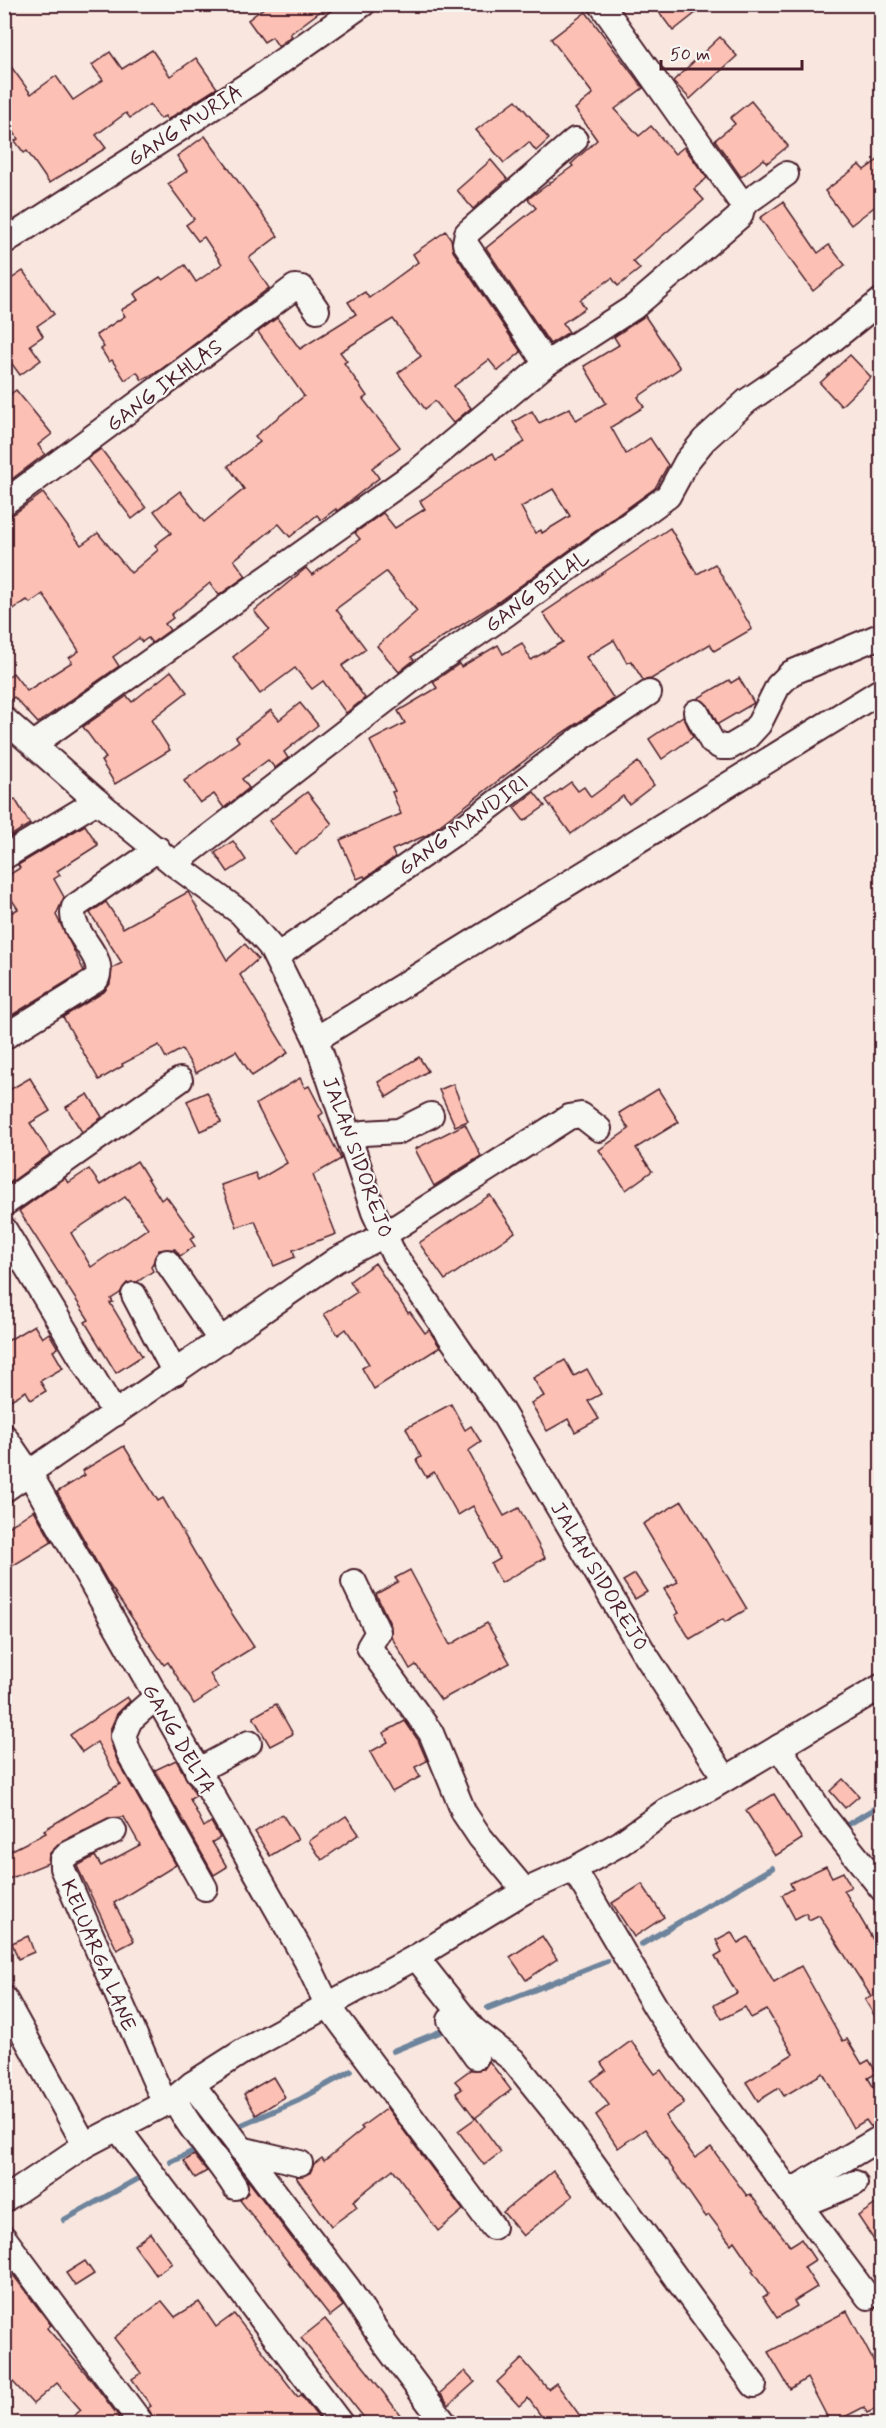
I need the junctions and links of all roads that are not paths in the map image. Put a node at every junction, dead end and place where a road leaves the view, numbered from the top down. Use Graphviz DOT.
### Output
graph roads {
  1 [pos="363,4"];
  2 [pos="601,4"];
  3 [pos="575,140"];
  4 [pos="786,174"];
  5 [pos="743,205"];
  6 [pos="4,242"];
  7 [pos="882,300"];
  8 [pos="317,310"];
  9 [pos="546,364"];
  10 [pos="4,503"];
  11 [pos="882,634"];
  12 [pos="882,690"];
  13 [pos="649,693"];
  14 [pos="696,712"];
  15 [pos="4,719"];
  16 [pos="34,744"];
  17 [pos="97,801"];
  18 [pos="166,856"];
  19 [pos="4,857"];
  20 [pos="277,956"];
  21 [pos="4,1037"];
  22 [pos="316,1039"];
  23 [pos="180,1080"];
  24 [pos="431,1115"];
  25 [pos="599,1129"];
  26 [pos="349,1138"];
  27 [pos="4,1204"];
  28 [pos="4,1230"];
  29 [pos="384,1235"];
  30 [pos="167,1262"];
  31 [pos="134,1295"];
  32 [pos="222,1341"];
  33 [pos="176,1373"];
  34 [pos="115,1414"];
  35 [pos="4,1436"];
  36 [pos="30,1474"];
  37 [pos="4,1490"];
  38 [pos="354,1582"];
  39 [pos="882,1686"];
  40 [pos="155,1698"];
  41 [pos="249,1743"];
  42 [pos="779,1747"];
  43 [pos="197,1771"];
  44 [pos="725,1778"];
  45 [pos="825,1785"];
  46 [pos="822,1814"];
  47 [pos="114,1831"];
  48 [pos="574,1869"];
  49 [pos="205,1888"];
  50 [pos="882,1888"];
  51 [pos="525,1891"];
  52 [pos="412,1958"];
  53 [pos="4,1998"];
  54 [pos="327,2004"];
  55 [pos="476,2057"];
  56 [pos="177,2095"];
  57 [pos="119,2130"];
  58 [pos="882,2137"];
  59 [pos="85,2145"];
  60 [pos="241,2149"];
  61 [pos="300,2163"];
  62 [pos="855,2183"];
  63 [pos="235,2187"];
  64 [pos="796,2198"];
  65 [pos="4,2200"];
  66 [pos="493,2227"];
  67 [pos="4,2238"];
  68 [pos="868,2297"];
  69 [pos="754,2385"];
  70 [pos="142,2424"];
  71 [pos="341,2424"];
  72 [pos="445,2424"];
  1 -- 6 [label="street, GANG MURIA"];
  2 -- 5 [label="street"];
  3 -- 9 [label="street"];
  4 -- 5 [label="street"];
  5 -- 9 [label="street"];
  7 -- 18 [label="street, GANG BILAL"];
  8 -- 10 [label="street, GANG IKHLAS"];
  9 -- 16 [label="street"];
  11 -- 14 [label="street"];
  12 -- 22 [label="street"];
  13 -- 20 [label="street, GANG MANDIRI"];
  15 -- 16 [label="street, JALAN SIDOREJO"];
  16 -- 17 [label="street, JALAN SIDOREJO"];
  17 -- 18 [label="street, JALAN SIDOREJO"];
  17 -- 19 [label="street"];
  18 -- 20 [label="street, JALAN SIDOREJO"];
  18 -- 21 [label="street, GANG BILAL"];
  20 -- 22 [label="street, JALAN SIDOREJO"];
  22 -- 26 [label="street, JALAN SIDOREJO"];
  23 -- 27 [label="street"];
  24 -- 26 [label="street"];
  25 -- 29 [label="street"];
  26 -- 29 [label="street, JALAN SIDOREJO"];
  28 -- 34 [label="street"];
  29 -- 32 [label="street"];
  29 -- 44 [label="street, JALAN SIDOREJO"];
  30 -- 32 [label="street"];
  31 -- 33 [label="street"];
  32 -- 33 [label="street"];
  33 -- 34 [label="street"];
  34 -- 36 [label="street"];
  35 -- 36 [label="street, GANG DELTA"];
  36 -- 37 [label="street"];
  36 -- 40 [label="street, GANG DELTA"];
  38 -- 51 [label="street"];
  39 -- 42 [label="street"];
  40 -- 43 [label="street, GANG DELTA"];
  40 -- 49 [label="street"];
  41 -- 43 [label="street"];
  42 -- 44 [label="street"];
  42 -- 46 [label="street"];
  43 -- 54 [label="street, GANG DELTA"];
  44 -- 48 [label="street"];
  45 -- 46 [label="street"];
  46 -- 50 [label="street"];
  47 -- 56 [label="street, KELUARGA LANE"];
  48 -- 51 [label="street"];
  48 -- 64 [label="street"];
  51 -- 52 [label="street"];
  52 -- 54 [label="street"];
  52 -- 55 [label="street"];
  52 -- 69 [label="street"];
  53 -- 59 [label="street"];
  54 -- 56 [label="street"];
  54 -- 66 [label="street, GANG DELTA"];
  56 -- 57 [label="street"];
  56 -- 60 [label="street"];
  56 -- 63 [label="street"];
  57 -- 59 [label="street"];
  57 -- 71 [label="street"];
  58 -- 64 [label="street"];
  59 -- 65 [label="street"];
  60 -- 61 [label="street"];
  60 -- 72 [label="street"];
  62 -- 64 [label="street"];
  64 -- 68 [label="street"];
  67 -- 70 [label="street"];
}
